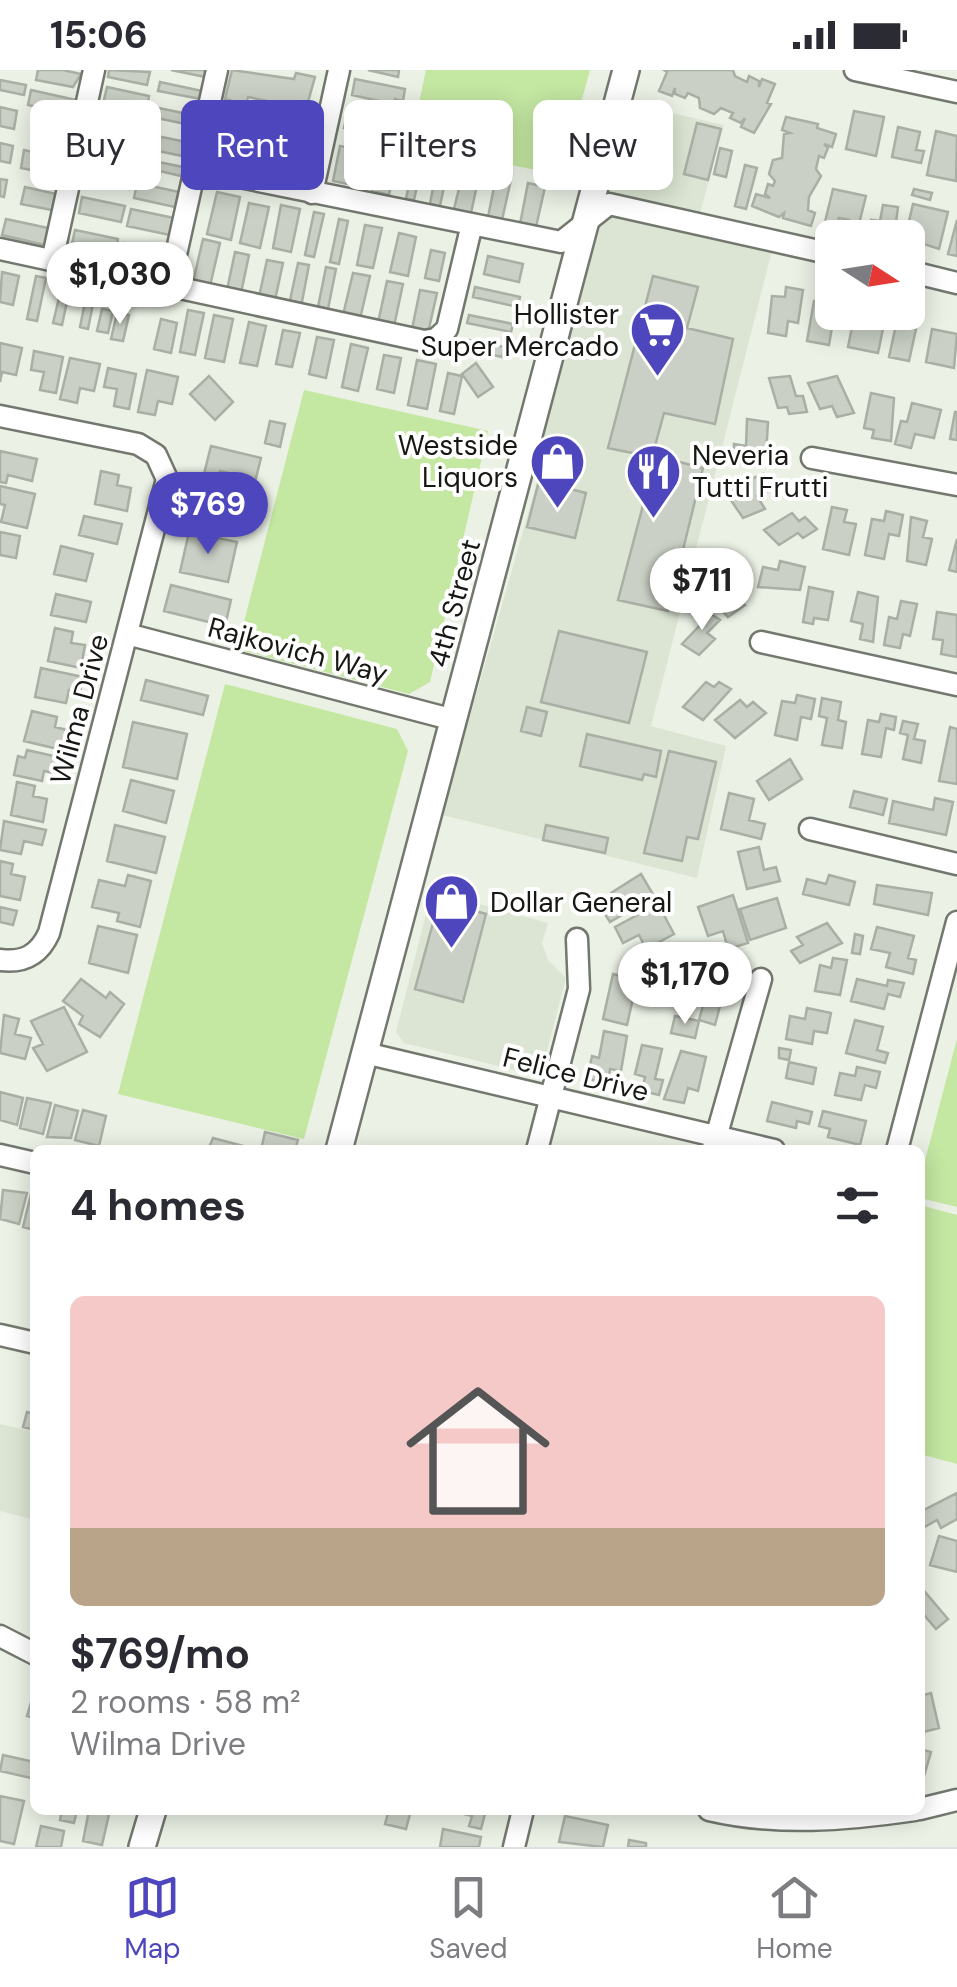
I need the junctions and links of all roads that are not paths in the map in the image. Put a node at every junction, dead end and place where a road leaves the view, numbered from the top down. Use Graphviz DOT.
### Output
graph roads {
  1 [pos="94,70"];
  2 [pos="217,70"];
  3 [pos="339,70"];
  4 [pos="626,70"];
  5 [pos="855,70"];
  6 [pos="957,92"];
  7 [pos="210,100"];
  8 [pos="190,190"];
  9 [pos="298,190"];
  10 [pos="312,193"];
  11 [pos="586,220"];
  12 [pos="472,224"];
  13 [pos="0,250"];
  14 [pos="815,250"];
  15 [pos="52,261"];
  16 [pos="925,276"];
  17 [pos="957,283"];
  18 [pos="168,286"];
  19 [pos="0,416"];
  20 [pos="812,458"];
  21 [pos="957,485"];
  22 [pos="127,634"];
  23 [pos="761,642"];
  24 [pos="957,685"];
  25 [pos="454,720"];
  26 [pos="810,829"];
  27 [pos="957,864"];
  28 [pos="957,922"];
  29 [pos="576,939"];
  30 [pos="0,960"];
  31 [pos="760,979"];
  32 [pos="365,1053"];
  33 [pos="552,1095"];
  34 [pos="714,1144"];
  35 [pos="340,1145"];
  36 [pos="538,1145"];
  37 [pos="897,1145"];
  38 [pos="0,1155"];
  39 [pos="30,1162"];
  40 [pos="0,1335"];
  41 [pos="30,1342"];
  42 [pos="0,1636"];
  43 [pos="30,1651"];
  44 [pos="957,1800"];
  45 [pos="925,1807"];
  46 [pos="152,1815"];
  47 [pos="522,1815"];
  48 [pos="736,1815"];
  49 [pos="845,1815"];
  50 [pos="142,1847"];
  51 [pos="514,1847"];
  1 -- 15 [label="street"];
  2 -- 7 [label="street"];
  3 -- 10 [label="street"];
  4 -- 11 [label="main road, 4th Street"];
  5 -- 6 [label="street"];
  8 -- 18 [label="street"];
  9 -- 10 [label="street"];
  10 -- 12 [label="street"];
  11 -- 12 [label="street"];
  11 -- 14 [label="street"];
  11 -- 25 [label="main road, 4th Street"];
  12 -- 18 [label="street"];
  13 -- 15 [label="street"];
  15 -- 18 [label="street"];
  16 -- 17 [label="street"];
  19 -- 22 [label="street, Wilma Drive"];
  20 -- 21 [label="street"];
  22 -- 25 [label="street, Rajkovich Way"];
  22 -- 30 [label="street, Wilma Drive"];
  23 -- 24 [label="street"];
  25 -- 32 [label="main road, 4th Street"];
  26 -- 27 [label="street"];
  28 -- 37 [label="street"];
  29 -- 33 [label="street"];
  31 -- 34 [label="street"];
  32 -- 33 [label="street, Felice Drive"];
  32 -- 35 [label="main road, 4th Street"];
  33 -- 34 [label="street, Felice Drive"];
  33 -- 36 [label="street"];
  38 -- 39 [label="street"];
  40 -- 41 [label="street"];
  42 -- 43 [label="street"];
  44 -- 45 [label="street"];
  46 -- 50 [label="main road"];
  47 -- 51 [label="street"];
  48 -- 49 [label="street"];
}
